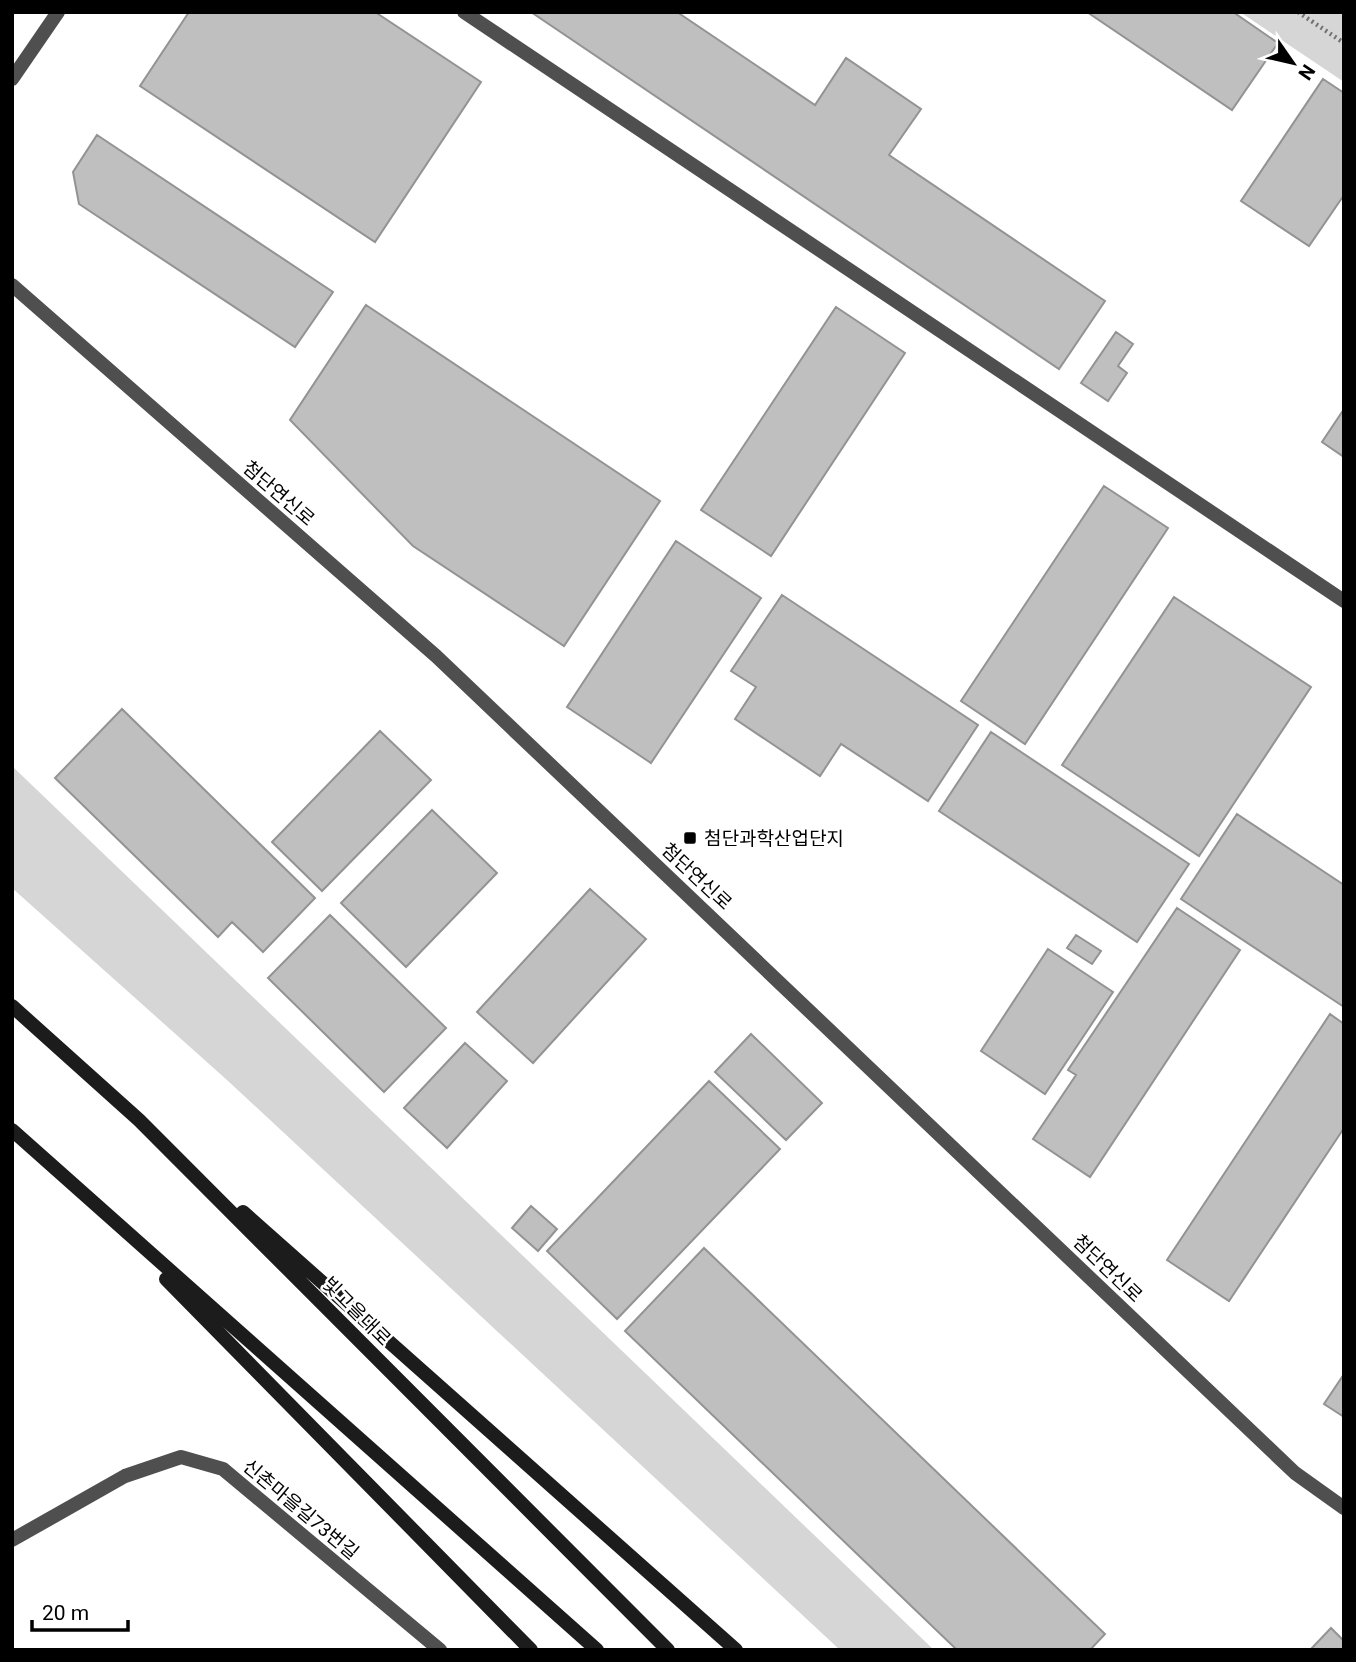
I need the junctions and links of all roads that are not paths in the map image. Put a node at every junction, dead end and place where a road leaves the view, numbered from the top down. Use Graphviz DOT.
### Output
graph roads {
  1 [pos="58,12"];
  2 [pos="464,12"];
  3 [pos="12,79"];
  4 [pos="12,285"];
  5 [pos="1344,601"];
  6 [pos="12,1006"];
  7 [pos="139,1120"];
  8 [pos="12,1130"];
  9 [pos="77,1189"];
  10 [pos="1344,1508"];
  11 [pos="12,1540"];
  12 [pos="438,1648"];
  13 [pos="531,1650"];
  14 [pos="597,1650"];
  15 [pos="668,1650"];
  16 [pos="736,1650"];
  1 -- 3 [label="street"];
  2 -- 5 [label="street"];
  4 -- 10 [label="street, 첨단연신로"];
  6 -- 7 [label="main road, 빛고을대로"];
  7 -- 15 [label="main road, 빛고을대로"];
  7 -- 16 [label="main road"];
  8 -- 9 [label="main road"];
  9 -- 13 [label="main road"];
  9 -- 14 [label="main road"];
  11 -- 12 [label="street, 신촌마을길73번길"];
}
